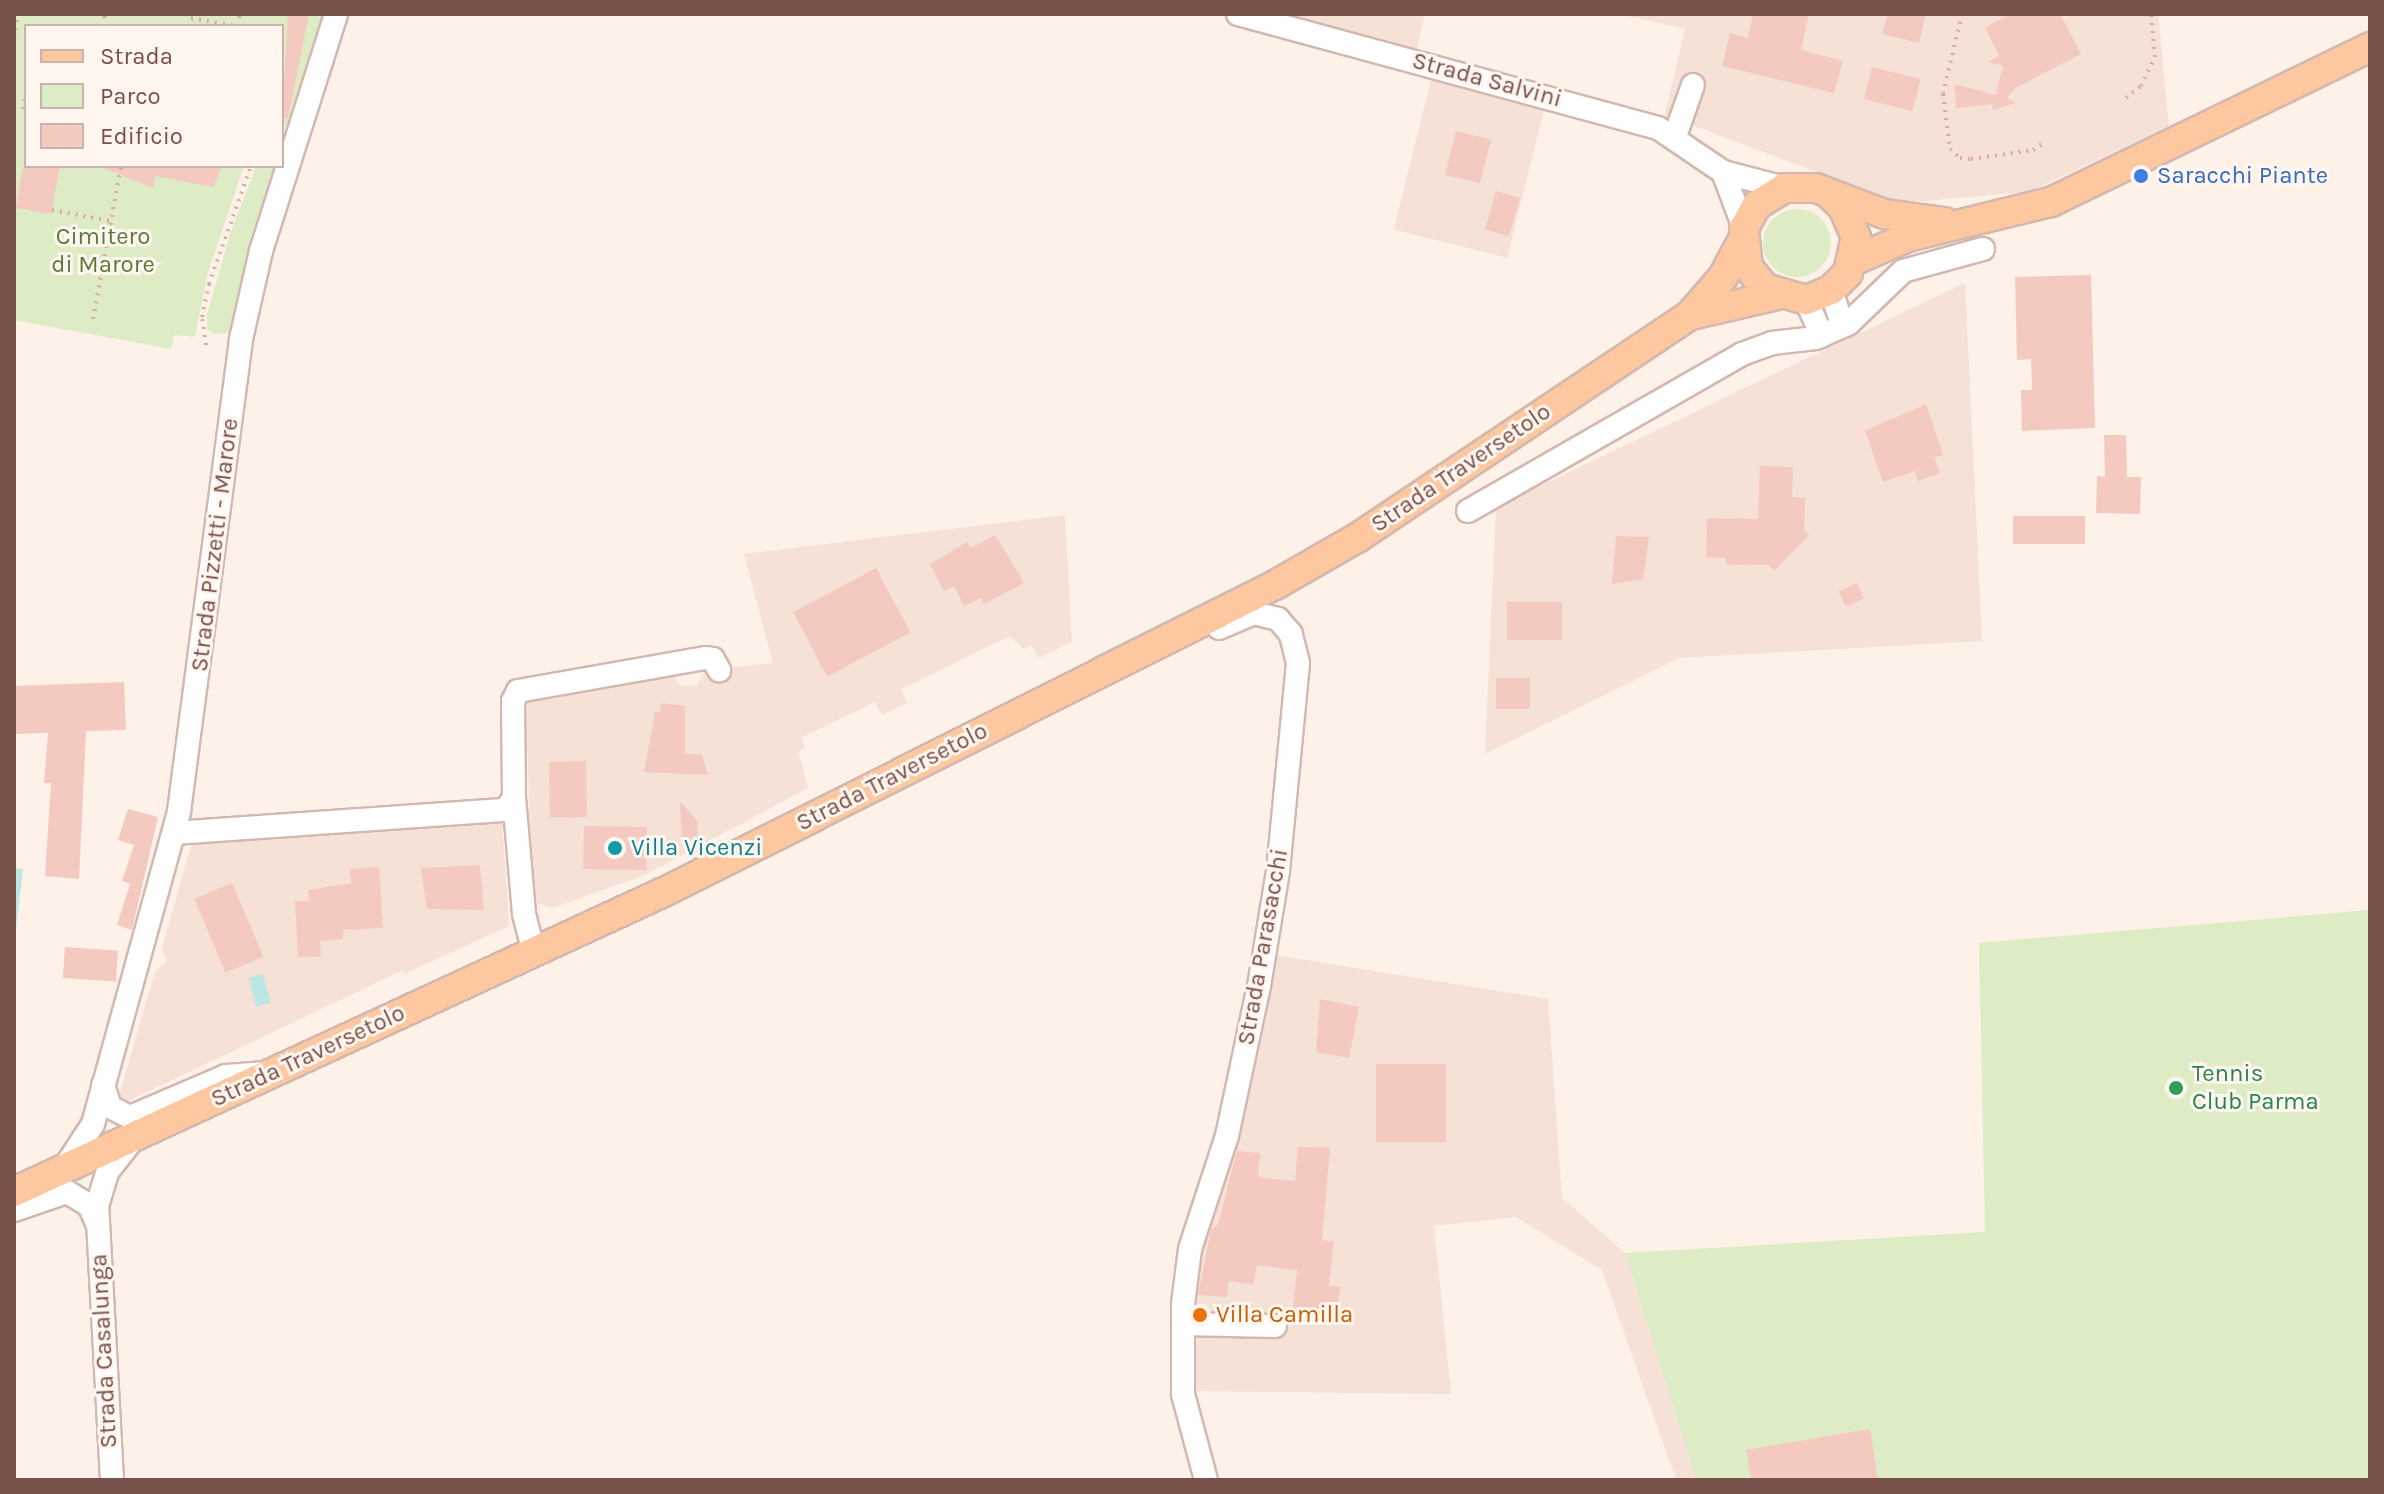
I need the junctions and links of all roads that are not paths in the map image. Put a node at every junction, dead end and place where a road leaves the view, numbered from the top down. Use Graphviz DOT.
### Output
graph roads {
  1 [pos="336,14"];
  2 [pos="1238,14"];
  3 [pos="2370,47"];
  4 [pos="1693,85"];
  5 [pos="1675,136"];
  6 [pos="1723,172"];
  7 [pos="1784,188"];
  8 [pos="1831,196"];
  9 [pos="1956,223"];
  10 [pos="1743,235"];
  11 [pos="1983,249"];
  12 [pos="1853,261"];
  13 [pos="1777,295"];
  14 [pos="1818,295"];
  15 [pos="1690,315"];
  16 [pos="1843,326"];
  17 [pos="1822,336"];
  18 [pos="1468,511"];
  19 [pos="719,670"];
  20 [pos="1084,680"];
  21 [pos="514,797"];
  22 [pos="174,833"];
  23 [pos="534,953"];
  24 [pos="276,1071"];
  25 [pos="103,1080"];
  26 [pos="143,1133"];
  27 [pos="61,1170"];
  28 [pos="14,1192"];
  29 [pos="14,1210"];
  30 [pos="97,1223"];
  31 [pos="1183,1324"];
  32 [pos="1275,1326"];
  33 [pos="112,1480"];
  34 [pos="1206,1480"];
  1 -- 22 [label="street, Strada Pizzetti - Marore"];
  2 -- 5 [label="street, Strada Salvini"];
  3 -- 9 [label="main road"];
  4 -- 5 [label="street"];
  5 -- 6 [label="street, Strada Salvini"];
  6 -- 7 [label="street, Strada Salvini"];
  6 -- 10 [label="street"];
  7 -- 8 [label="main road"];
  7 -- 10 [label="main road, Strada Traversetolo"];
  8 -- 9 [label="main road"];
  8 -- 12 [label="main road"];
  9 -- 12 [label="main road"];
  10 -- 13 [label="main road"];
  10 -- 15 [label="main road, Strada Traversetolo"];
  11 -- 16 [label="street"];
  12 -- 14 [label="main road"];
  13 -- 14 [label="main road, Strada Traversetolo"];
  13 -- 15 [label="main road, Strada Traversetolo"];
  14 -- 16 [label="street"];
  14 -- 17 [label="street"];
  15 -- 20 [label="main road, Strada Traversetolo"];
  16 -- 17 [label="street"];
  17 -- 18 [label="street"];
  19 -- 21 [label="street"];
  20 -- 23 [label="main road, Strada Traversetolo"];
  20 -- 31 [label="street, Strada Parasacchi"];
  21 -- 22 [label="street"];
  21 -- 23 [label="street"];
  22 -- 25 [label="street, Strada Pizzetti - Marore"];
  23 -- 24 [label="main road, Strada Traversetolo"];
  24 -- 25 [label="street"];
  24 -- 26 [label="main road, Strada Traversetolo"];
  25 -- 27 [label="street, Strada Pizzetti - Marore"];
  26 -- 27 [label="main road, Strada Traversetolo"];
  26 -- 30 [label="street, Strada Casalunga"];
  27 -- 28 [label="main road, Strada Traversetolo"];
  29 -- 30 [label="street, Strada Casalunga"];
  30 -- 33 [label="street, Strada Casalunga"];
  31 -- 32 [label="street"];
  31 -- 34 [label="street, Strada Parasacchi"];
}
